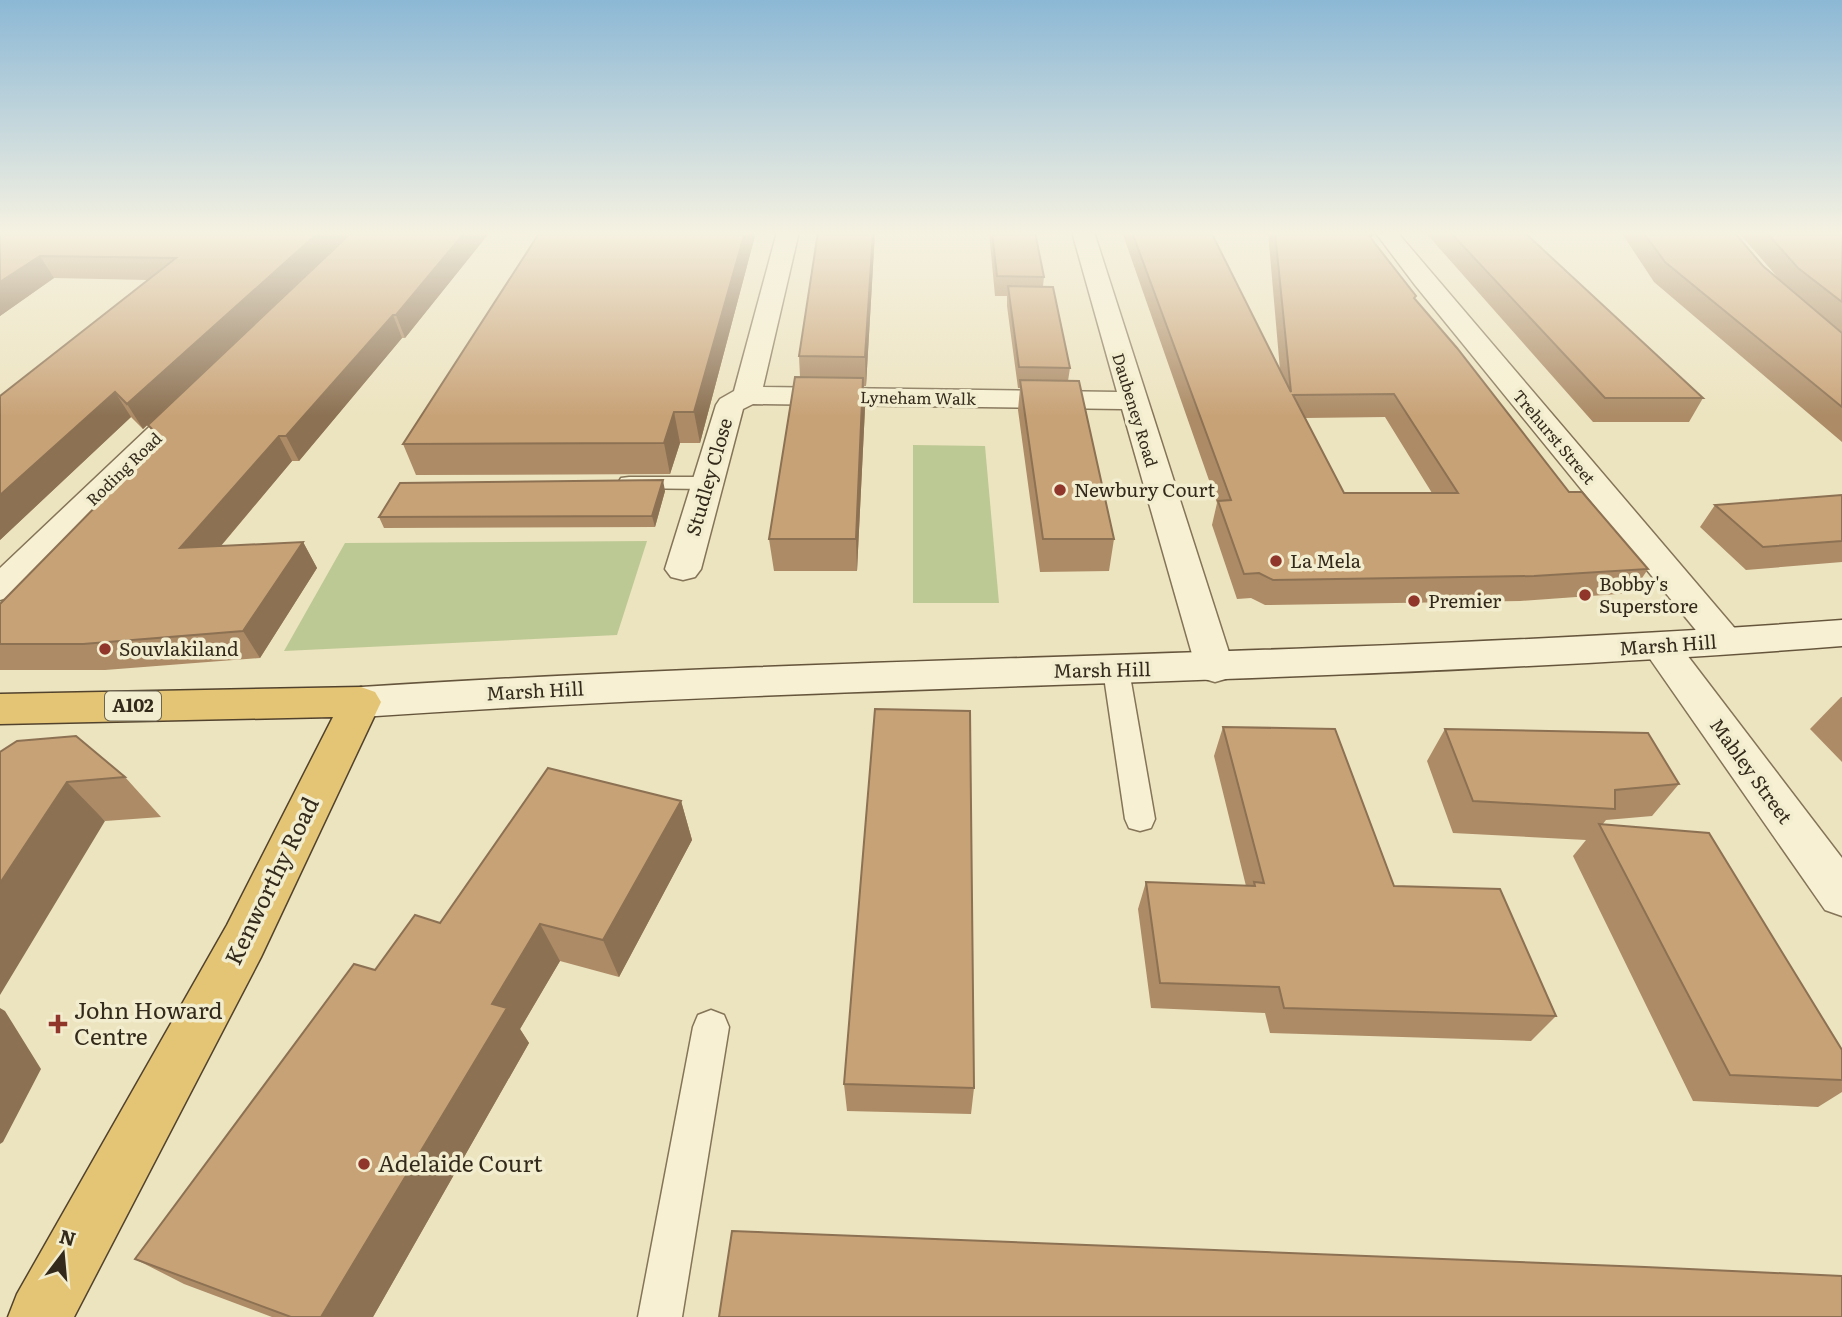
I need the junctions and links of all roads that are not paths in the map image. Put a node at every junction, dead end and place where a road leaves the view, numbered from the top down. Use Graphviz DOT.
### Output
graph roads {
  1 [pos="773,293"];
  2 [pos="1101,293"];
  3 [pos="1434,293"];
  4 [pos="216,379"];
  5 [pos="747,395"];
  6 [pos="1132,401"];
  7 [pos="708,483"];
  8 [pos="612,484"];
  9 [pos="683,569"];
  10 [pos="0,588"];
  11 [pos="1842,633"];
  12 [pos="1725,641"];
  13 [pos="1661,647"];
  14 [pos="1215,668"];
  15 [pos="1115,670"];
  16 [pos="361,702"];
  17 [pos="0,709"];
  18 [pos="1140,819"];
  19 [pos="1842,895"];
  20 [pos="711,1027"];
  21 [pos="40,1317"];
  22 [pos="660,1317"];
  1 -- 5 [label="street"];
  2 -- 6 [label="street, Daubeney Road"];
  3 -- 12 [label="street, Trehurst Street"];
  4 -- 10 [label="street, Roding Road"];
  5 -- 6 [label="street, Lyneham Walk"];
  5 -- 7 [label="street, Studley Close"];
  6 -- 14 [label="street, Daubeney Road"];
  7 -- 8 [label="lane"];
  7 -- 9 [label="street, Studley Close"];
  11 -- 12 [label="street, Marsh Hill"];
  12 -- 13 [label="street, Marsh Hill"];
  13 -- 14 [label="street, Marsh Hill"];
  13 -- 19 [label="street, Mabley Street"];
  14 -- 15 [label="street, Marsh Hill"];
  15 -- 16 [label="street, Marsh Hill"];
  15 -- 18 [label="lane"];
  16 -- 17 [label="highway, A102"];
  16 -- 21 [label="highway, Kenworthy Road"];
  20 -- 22 [label="lane"];
}
